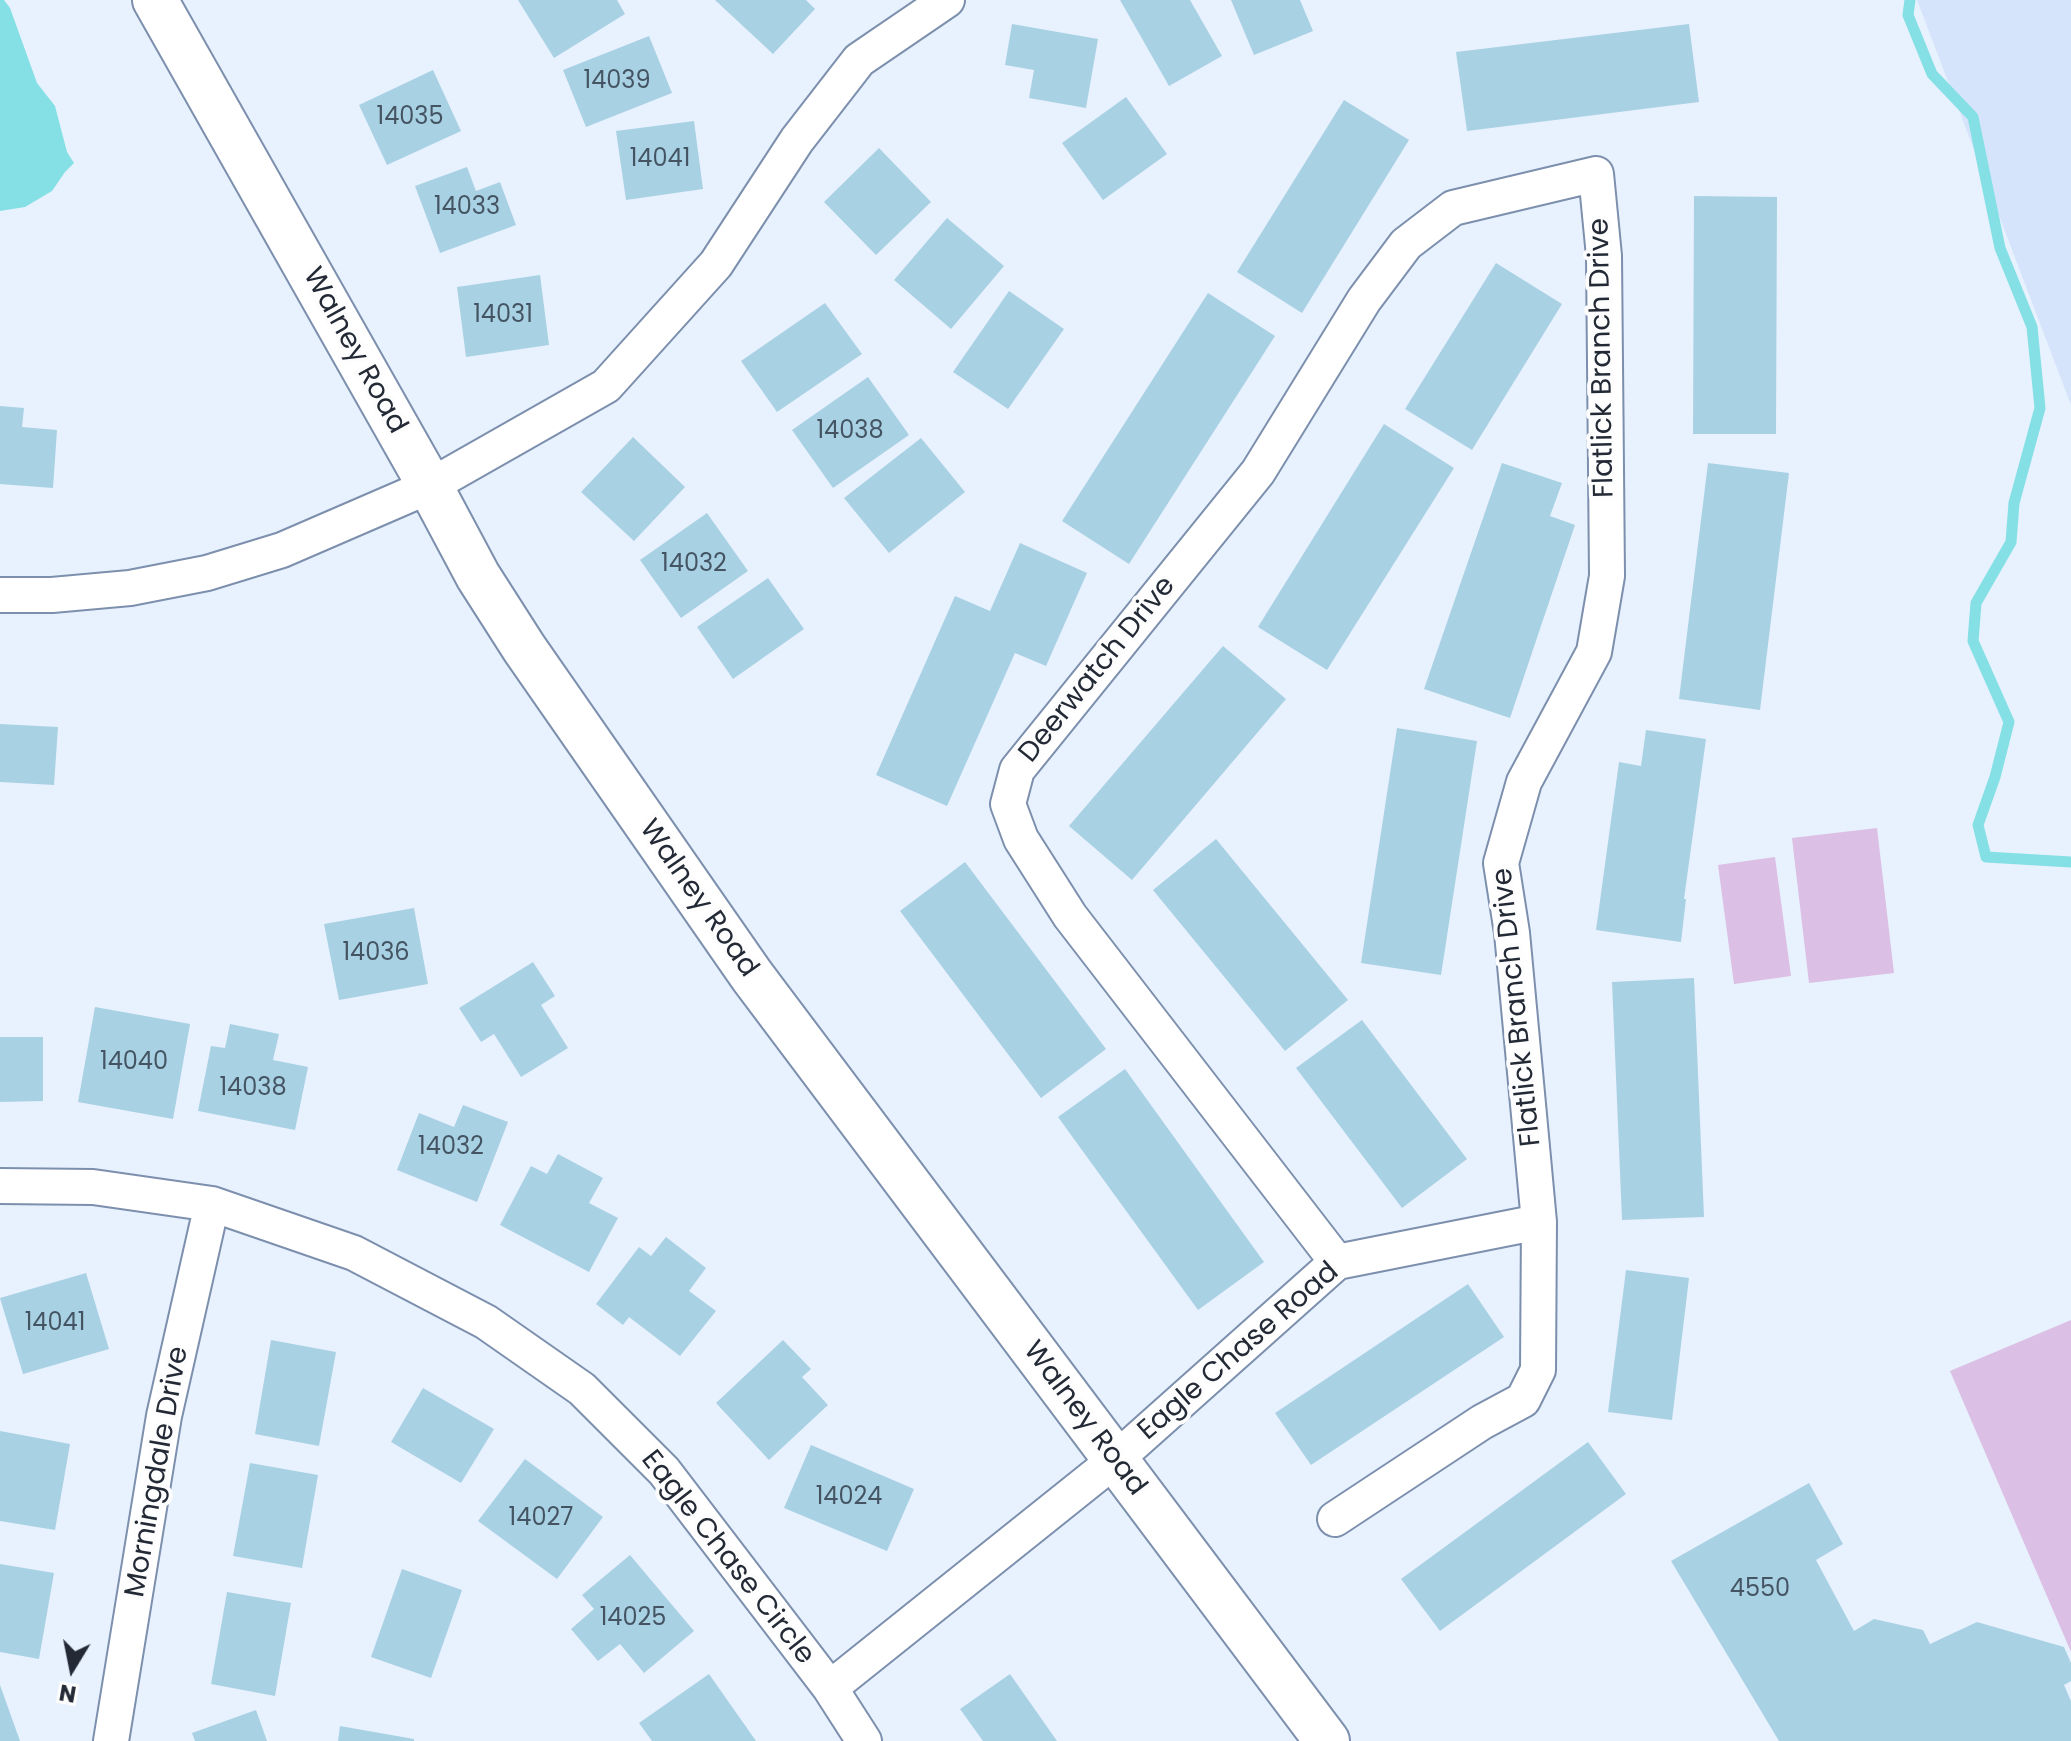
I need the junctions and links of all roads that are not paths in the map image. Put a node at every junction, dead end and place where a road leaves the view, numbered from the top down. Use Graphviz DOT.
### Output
graph roads {
  1 [pos="155,0"];
  2 [pos="947,0"];
  3 [pos="1453,208"];
  4 [pos="430,486"];
  5 [pos="0,595"];
  6 [pos="0,1186"];
  7 [pos="212,1204"];
  8 [pos="1539,1222"];
  9 [pos="1337,1262"];
  10 [pos="1115,1460"];
  11 [pos="1335,1519"];
  12 [pos="830,1688"];
  13 [pos="111,1741"];
  14 [pos="864,1741"];
  15 [pos="1327,1741"];
  1 -- 4 [label="main road, Walney Road"];
  2 -- 4 [label="street"];
  3 -- 8 [label="street, Flatlick Branch Drive"];
  3 -- 9 [label="street, Deerwatch Drive"];
  4 -- 5 [label="street"];
  4 -- 10 [label="main road, Walney Road"];
  6 -- 7 [label="street, Eagle Chase Circle"];
  7 -- 12 [label="street, Eagle Chase Circle"];
  7 -- 13 [label="street, Morningdale Drive"];
  8 -- 9 [label="street, Eagle Chase Road"];
  8 -- 11 [label="street, Flatlick Branch Drive"];
  9 -- 10 [label="street, Eagle Chase Road"];
  10 -- 12 [label="street, Eagle Chase Road"];
  10 -- 15 [label="main road, Walney Road"];
  12 -- 14 [label="street, Eagle Chase Circle"];
}
